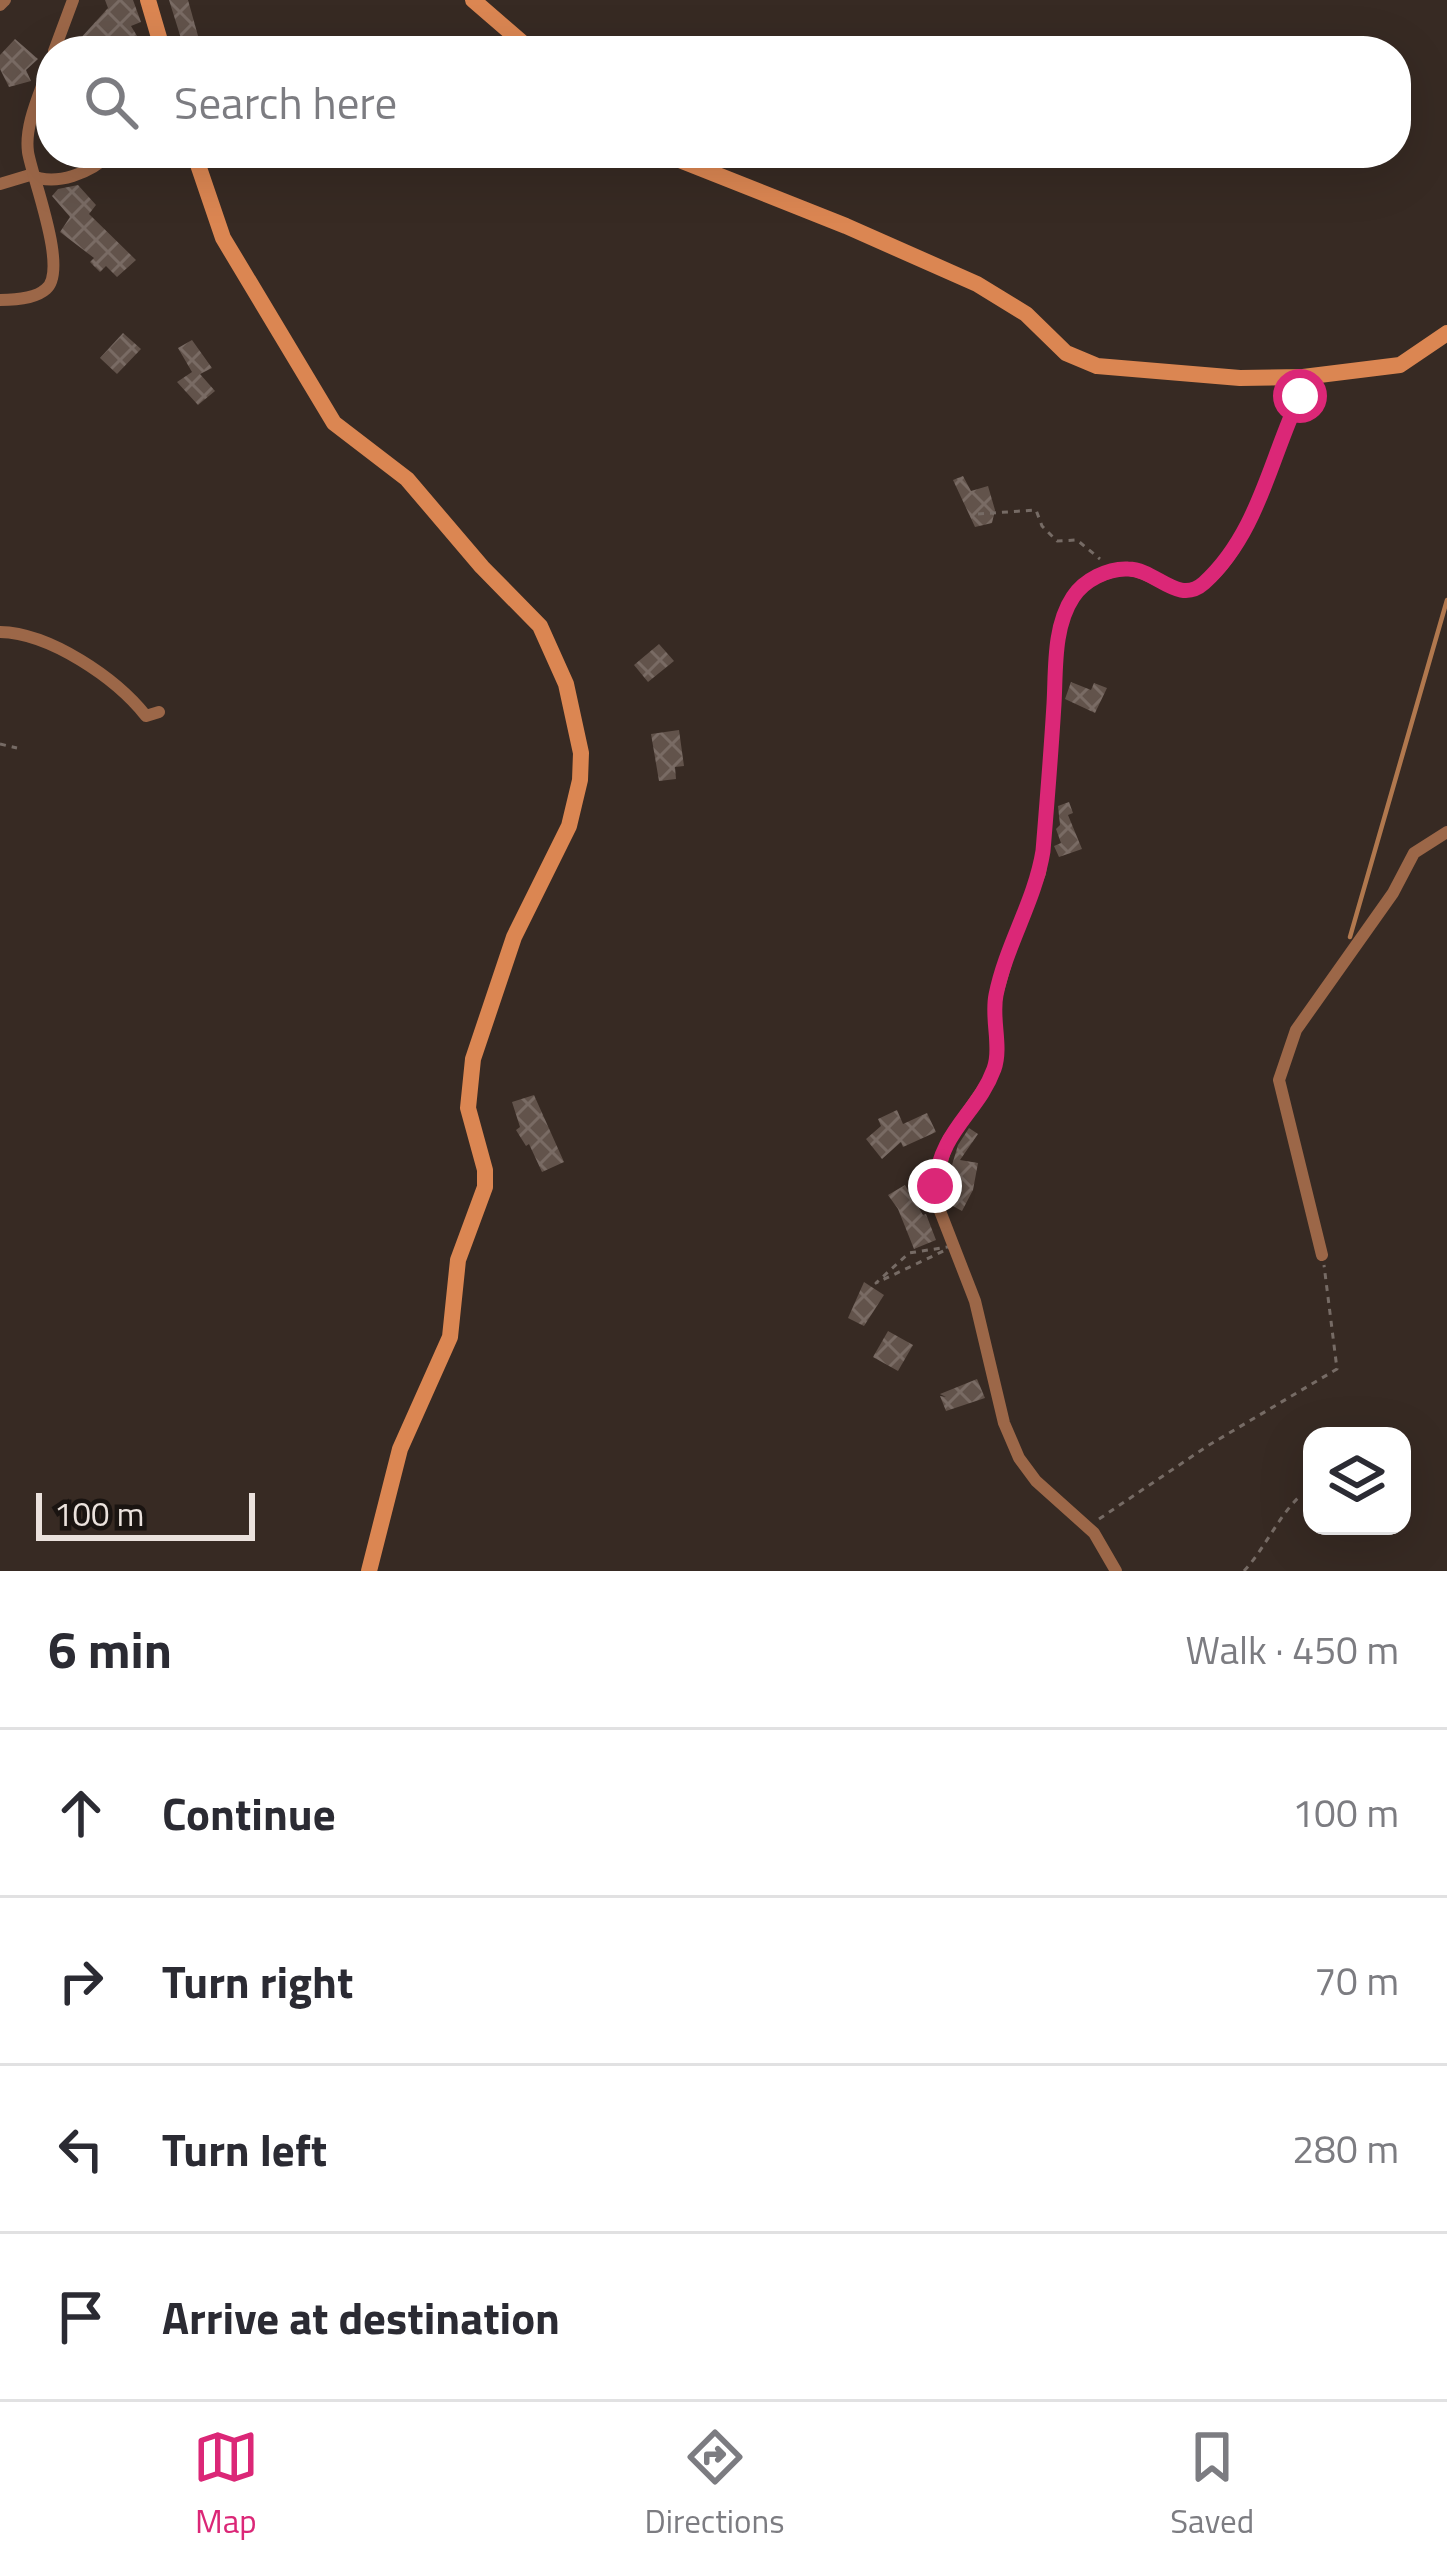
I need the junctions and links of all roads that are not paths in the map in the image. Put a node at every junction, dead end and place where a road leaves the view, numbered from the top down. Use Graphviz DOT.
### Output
graph roads {
  1 [pos="73,0"];
  2 [pos="148,0"];
  3 [pos="473,0"];
  4 [pos="60,36"];
  5 [pos="159,36"];
  6 [pos="515,36"];
  7 [pos="36,111"];
  8 [pos="94,168"];
  9 [pos="199,168"];
  10 [pos="694,168"];
  11 [pos="36,178"];
  12 [pos="0,184"];
  13 [pos="0,300"];
  14 [pos="1447,332"];
  15 [pos="1304,376"];
  16 [pos="0,632"];
  17 [pos="159,712"];
  18 [pos="1447,832"];
  19 [pos="1322,1255"];
  20 [pos="369,1571"];
  21 [pos="1117,1571"];
  1 -- 4 [label="street"];
  2 -- 5 [label="main road"];
  3 -- 6 [label="main road"];
  7 -- 11 [label="street"];
  8 -- 11 [label="street"];
  9 -- 20 [label="main road"];
  10 -- 15 [label="main road"];
  11 -- 12 [label="street"];
  11 -- 13 [label="street"];
  14 -- 15 [label="main road"];
  15 -- 21 [label="street"];
  16 -- 17 [label="street"];
  18 -- 19 [label="street"];
}
